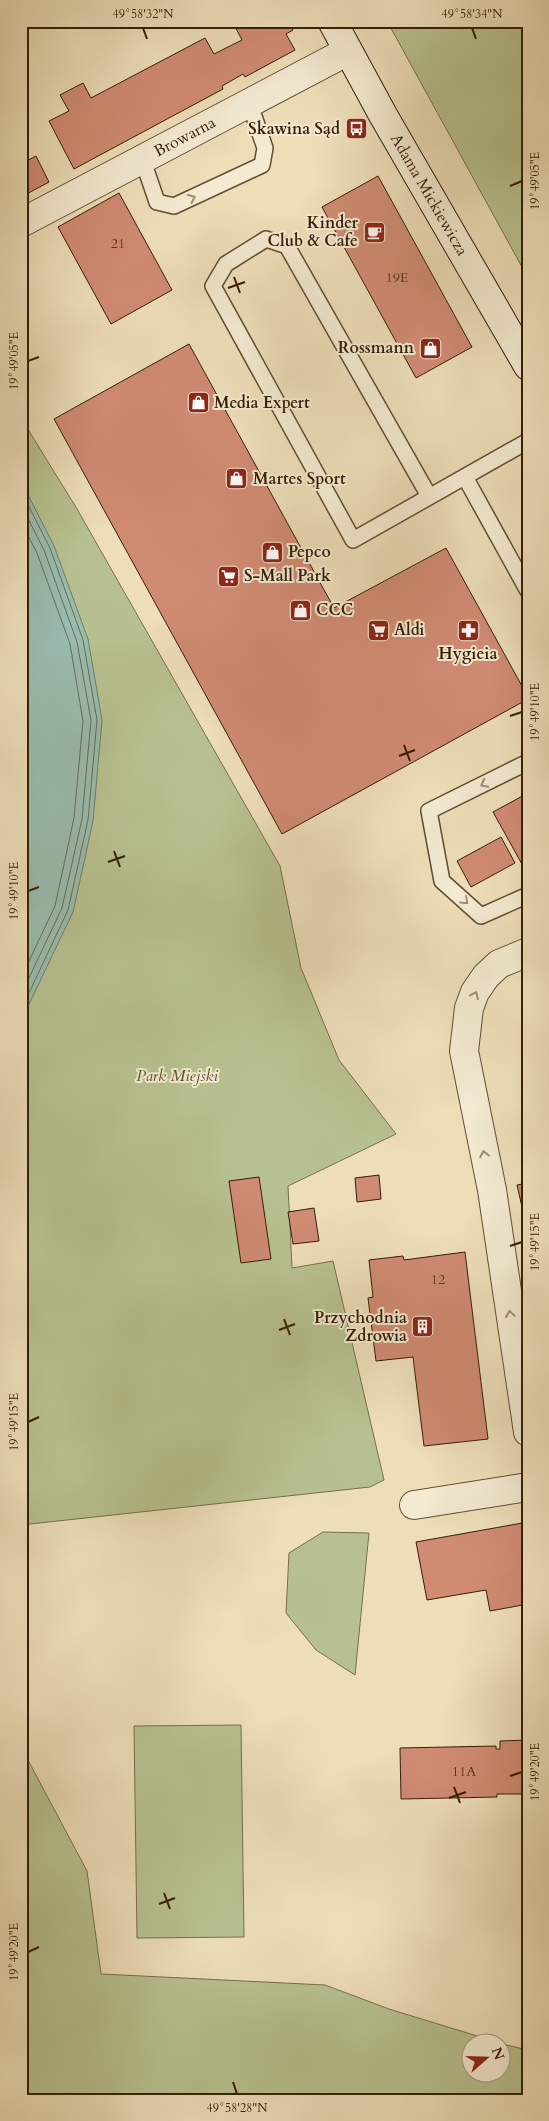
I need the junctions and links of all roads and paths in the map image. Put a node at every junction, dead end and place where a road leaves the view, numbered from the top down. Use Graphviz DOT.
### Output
graph roads {
  1 [pos="332,21"];
  2 [pos="348,51"];
  3 [pos="248,102"];
  4 [pos="142,158"];
  5 [pos="21,223"];
  6 [pos="528,366"];
  7 [pos="528,440"];
  8 [pos="465,477"];
  9 [pos="429,496"];
  10 [pos="528,591"];
  11 [pos="528,762"];
  12 [pos="528,895"];
  13 [pos="528,952"];
  14 [pos="528,1432"];
  15 [pos="528,1487"];
  16 [pos="414,1505"];
  1 -- 2 [label="street, Adama Mickiewicza"];
  2 -- 3 [label="street, Browarna"];
  2 -- 6 [label="street, Adama Mickiewicza"];
  3 -- 4 [label="street, Browarna"];
  4 -- 3 [label="lane, one-way"];
  4 -- 5 [label="street, Browarna"];
  7 -- 8 [label="lane"];
  8 -- 9 [label="lane"];
  8 -- 10 [label="lane"];
  9 -- 9 [label="lane"];
  11 -- 12 [label="lane, one-way"];
  14 -- 13 [label="street, one-way"];
  15 -- 16 [label="street"];
}
